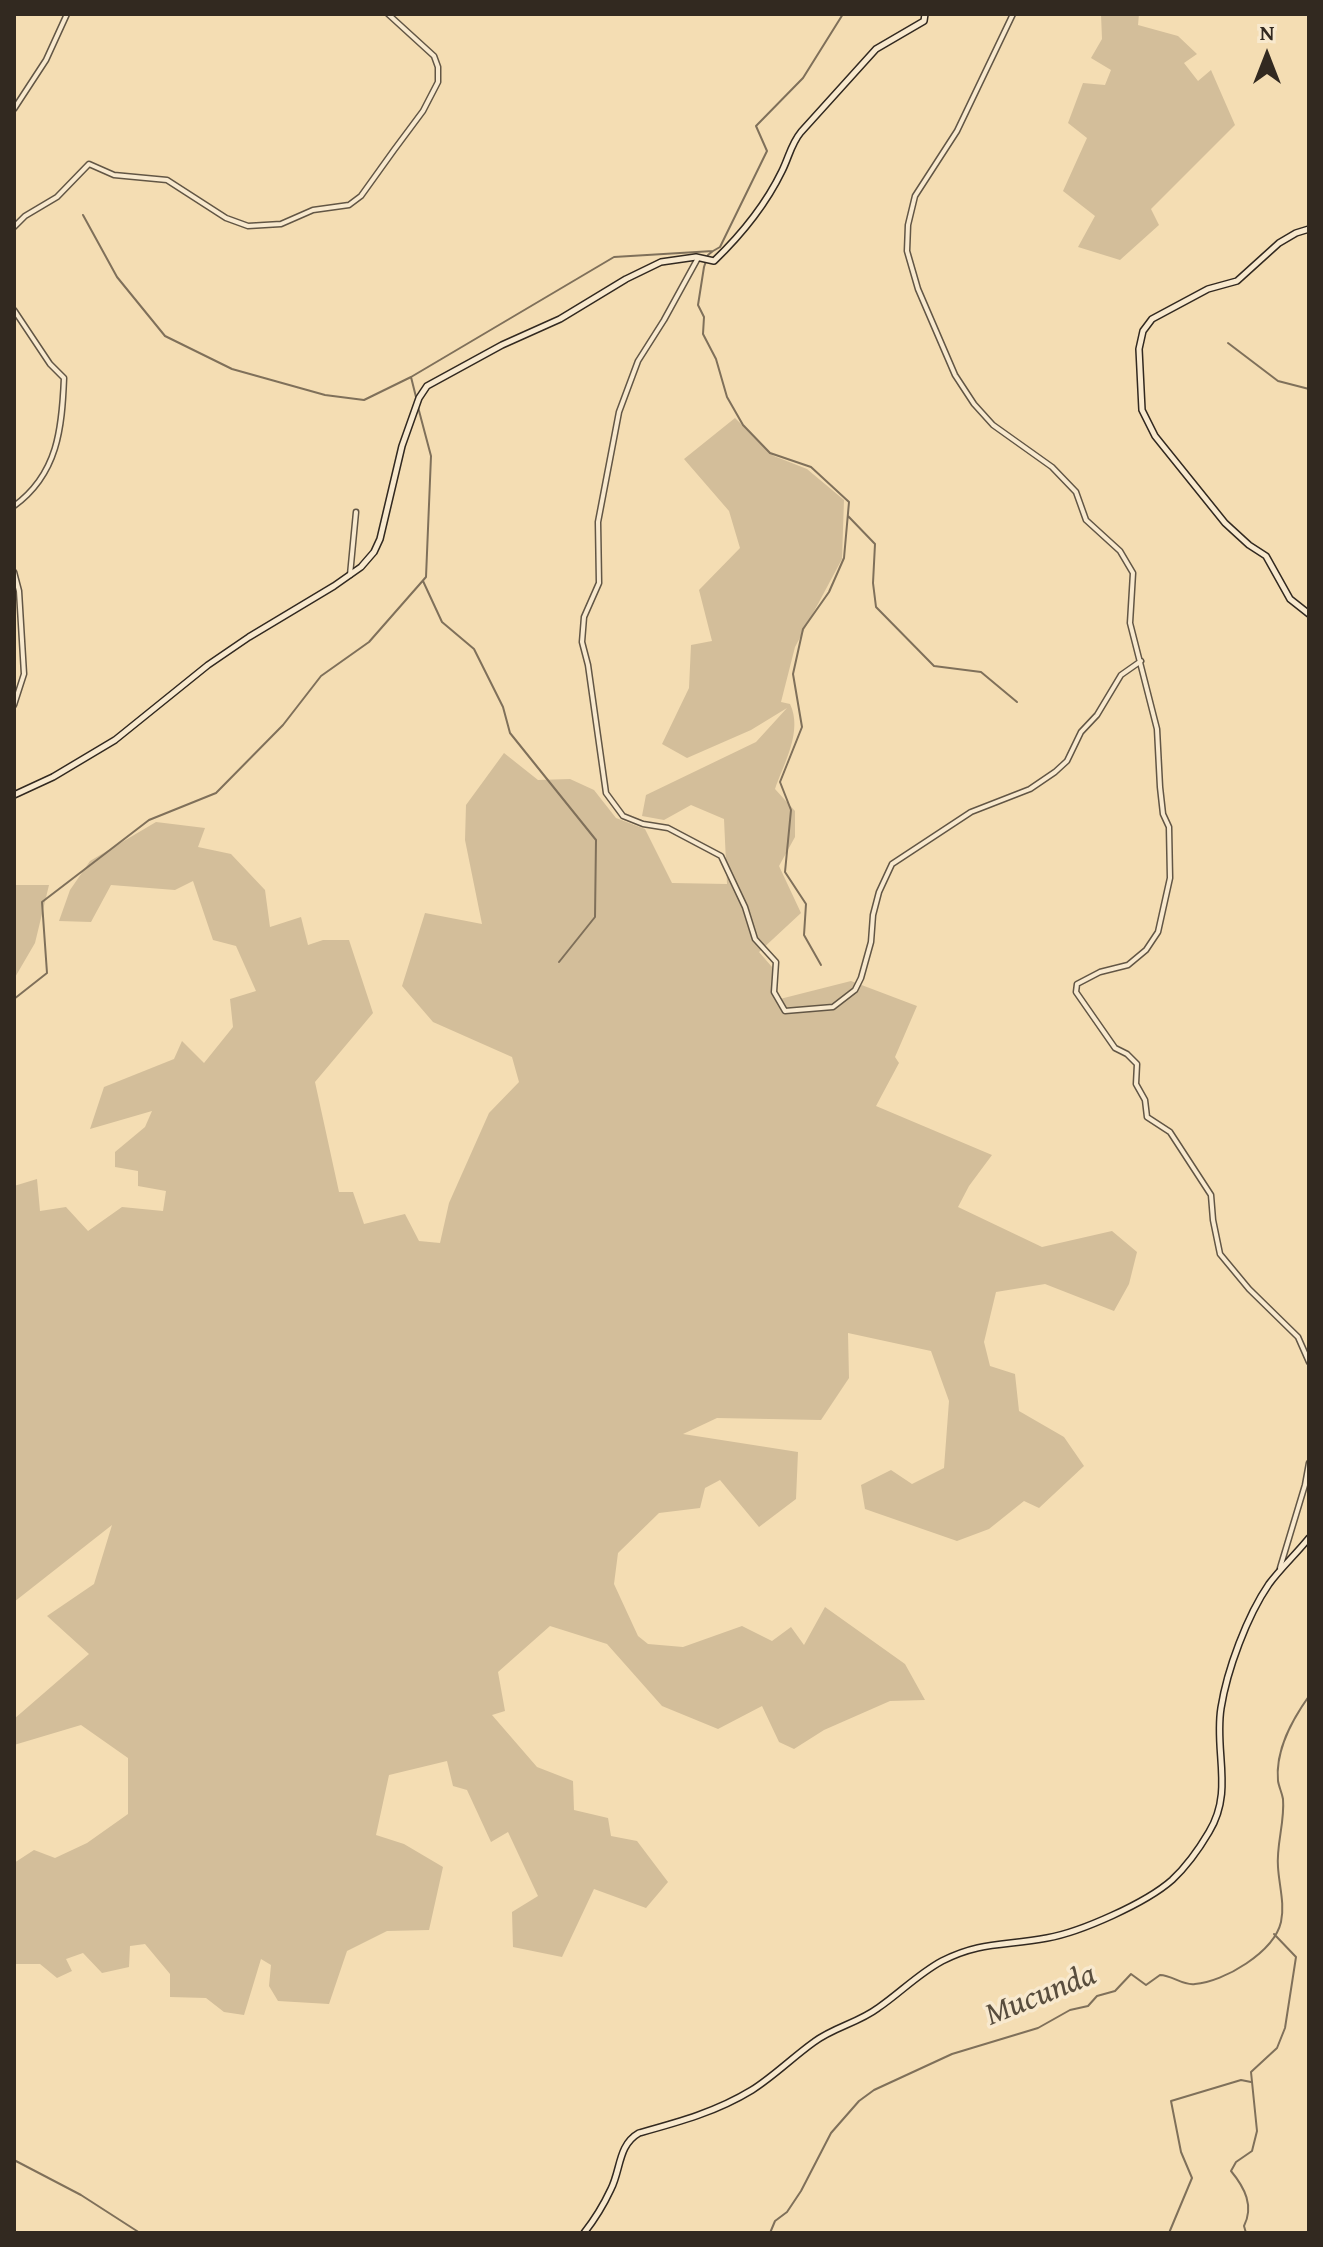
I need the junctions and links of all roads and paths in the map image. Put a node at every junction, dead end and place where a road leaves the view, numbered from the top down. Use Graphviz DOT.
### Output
graph roads {
  1 [pos="67,14"];
  2 [pos="388,14"];
  3 [pos="925,14"];
  4 [pos="1013,14"];
  5 [pos="14,109"];
  6 [pos="14,227"];
  7 [pos="1309,229"];
  8 [pos="699,258"];
  9 [pos="14,310"];
  10 [pos="14,506"];
  11 [pos="356,512"];
  12 [pos="14,572"];
  13 [pos="350,575"];
  14 [pos="1309,614"];
  15 [pos="1141,661"];
  16 [pos="14,705"];
  17 [pos="14,795"];
  18 [pos="1309,1362"];
  19 [pos="1309,1463"];
  20 [pos="1309,1538"];
  21 [pos="1278,1574"];
  22 [pos="584,2233"];
  1 -- 5 [label="street"];
  2 -- 6 [label="street"];
  3 -- 8 [label="street"];
  4 -- 15 [label="street"];
  7 -- 14 [label="street"];
  8 -- 13 [label="street"];
  8 -- 15 [label="street"];
  9 -- 10 [label="street"];
  11 -- 13 [label="street"];
  12 -- 16 [label="street"];
  13 -- 17 [label="street"];
  15 -- 18 [label="street"];
  19 -- 21 [label="street"];
  20 -- 21 [label="street"];
  21 -- 22 [label="street"];
}
